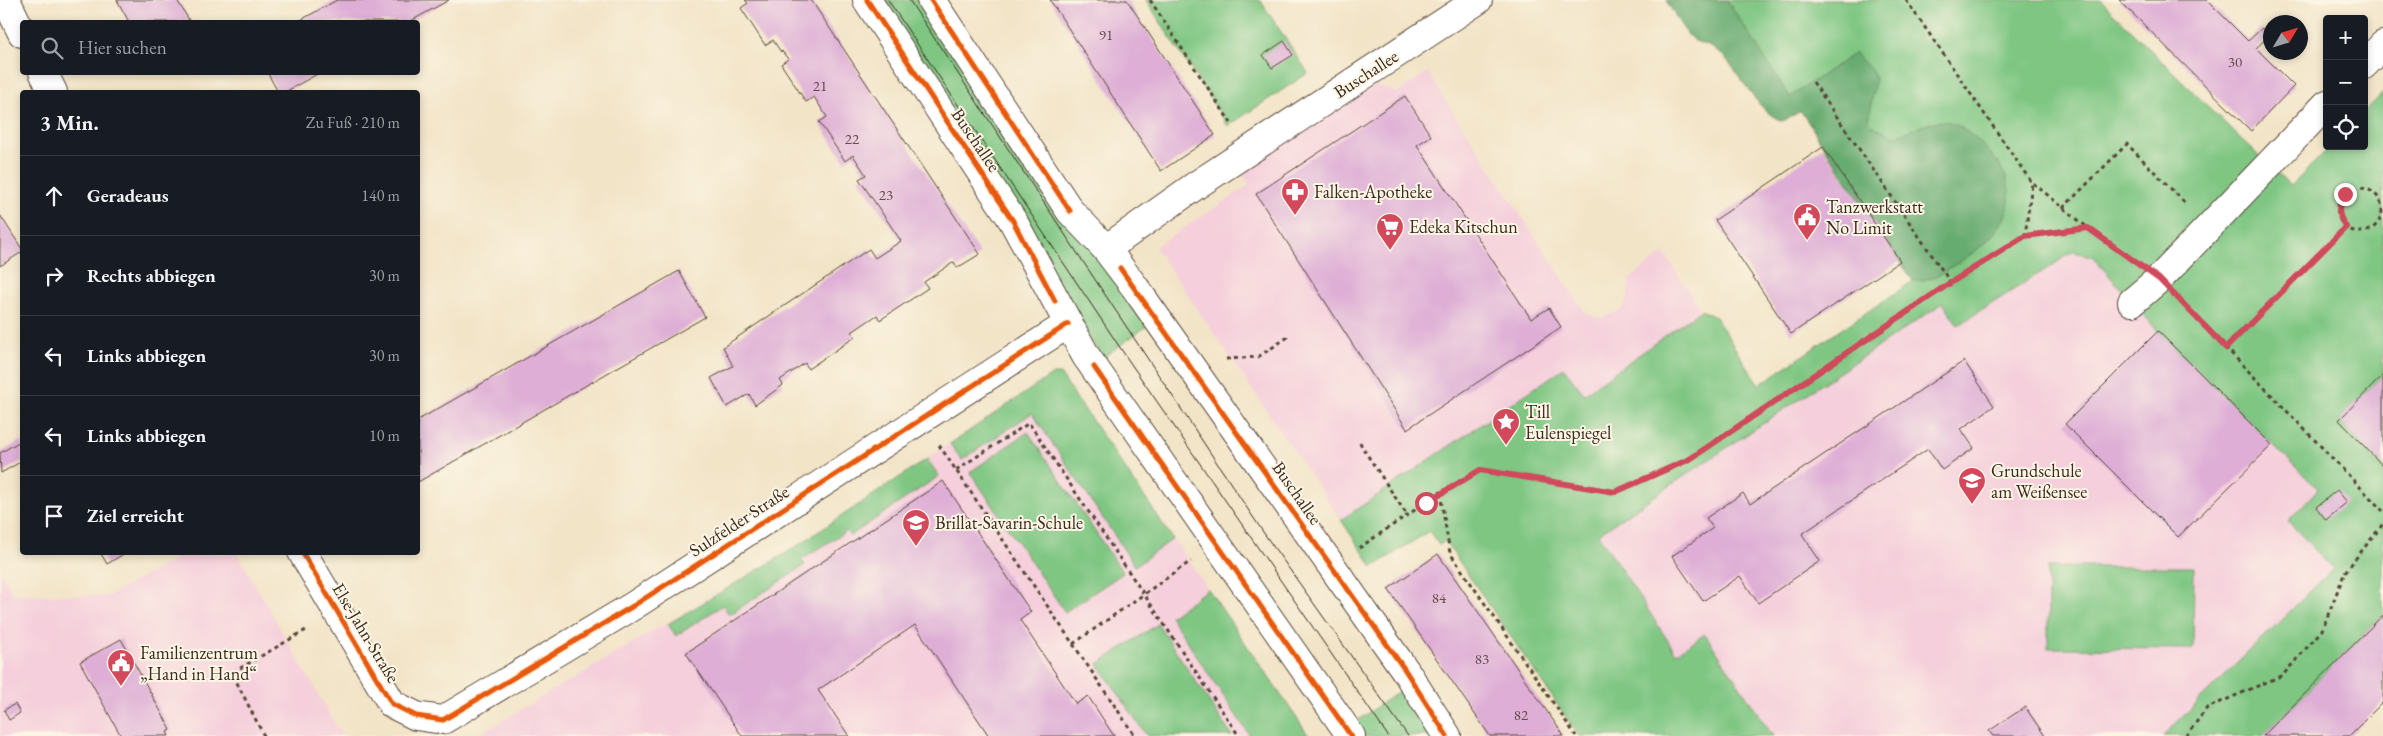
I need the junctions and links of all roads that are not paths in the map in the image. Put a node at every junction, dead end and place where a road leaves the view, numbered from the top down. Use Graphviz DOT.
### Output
graph roads {
  1 [pos="6,0"];
  2 [pos="867,0"];
  3 [pos="931,0"];
  4 [pos="1478,0"];
  5 [pos="20,29"];
  6 [pos="2383,45"];
  7 [pos="2368,61"];
  8 [pos="44,75"];
  9 [pos="52,90"];
  10 [pos="2326,105"];
  11 [pos="1106,249"];
  12 [pos="2132,302"];
  13 [pos="1068,324"];
  14 [pos="304,555"];
  15 [pos="416,716"];
  16 [pos="1351,736"];
  17 [pos="1447,736"];
  1 -- 5 [label="main road"];
  2 -- 13 [label="main road, Buschallee"];
  3 -- 11 [label="main road, Buschallee"];
  4 -- 11 [label="main road, Buschallee"];
  6 -- 7 [label="main road"];
  8 -- 9 [label="main road"];
  10 -- 12 [label="main road"];
  11 -- 17 [label="main road, Buschallee"];
  13 -- 15 [label="main road, Sulzfelder Straße"];
  13 -- 16 [label="main road, Buschallee"];
  14 -- 15 [label="main road, Else-Jahn-Straße"];
}
